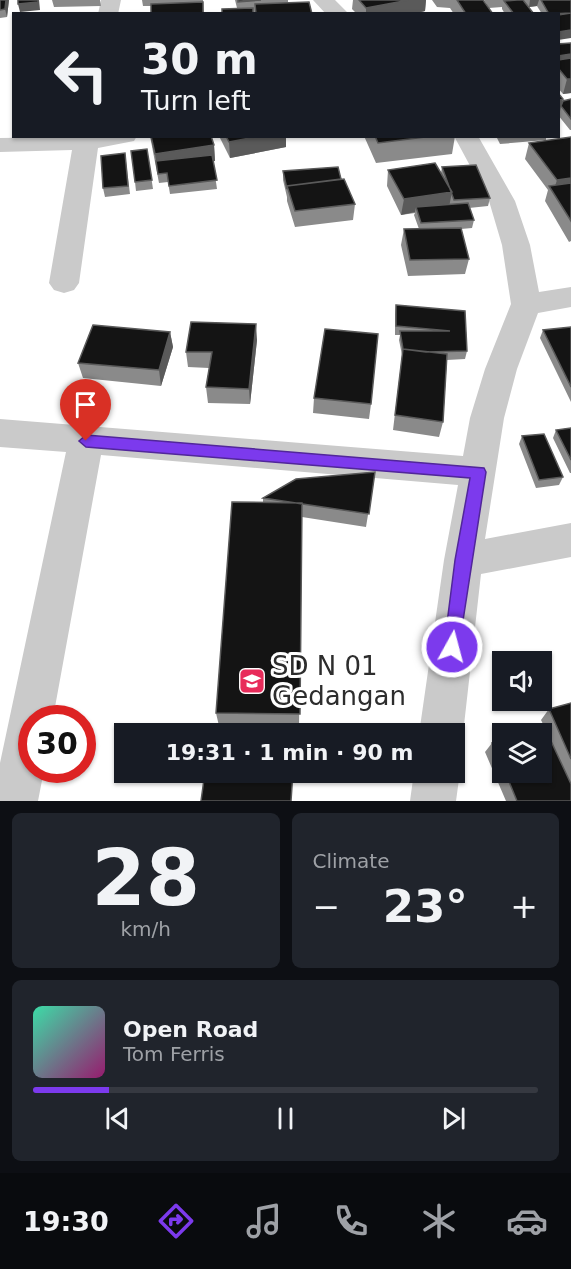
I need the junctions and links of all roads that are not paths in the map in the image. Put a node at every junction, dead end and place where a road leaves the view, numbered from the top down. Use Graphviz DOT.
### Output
graph roads {
  1 [pos="323,0"];
  2 [pos="337,12"];
  3 [pos="467,138"];
  4 [pos="86,139"];
  5 [pos="0,145"];
  6 [pos="64,283"];
  7 [pos="571,297"];
  8 [pos="526,304"];
  9 [pos="0,433"];
  10 [pos="86,441"];
  11 [pos="479,472"];
  12 [pos="571,540"];
  13 [pos="463,560"];
  14 [pos="442,723"];
  15 [pos="435,783"];
  16 [pos="15,801"];
  17 [pos="433,801"];
  1 -- 2 [label="street"];
  3 -- 8 [label="street"];
  4 -- 5 [label="street"];
  4 -- 6 [label="street"];
  7 -- 8 [label="street"];
  8 -- 11 [label="street"];
  9 -- 10 [label="street"];
  10 -- 11 [label="street"];
  10 -- 16 [label="street"];
  11 -- 13 [label="street"];
  12 -- 13 [label="street"];
  13 -- 14 [label="street"];
  15 -- 17 [label="street"];
}
